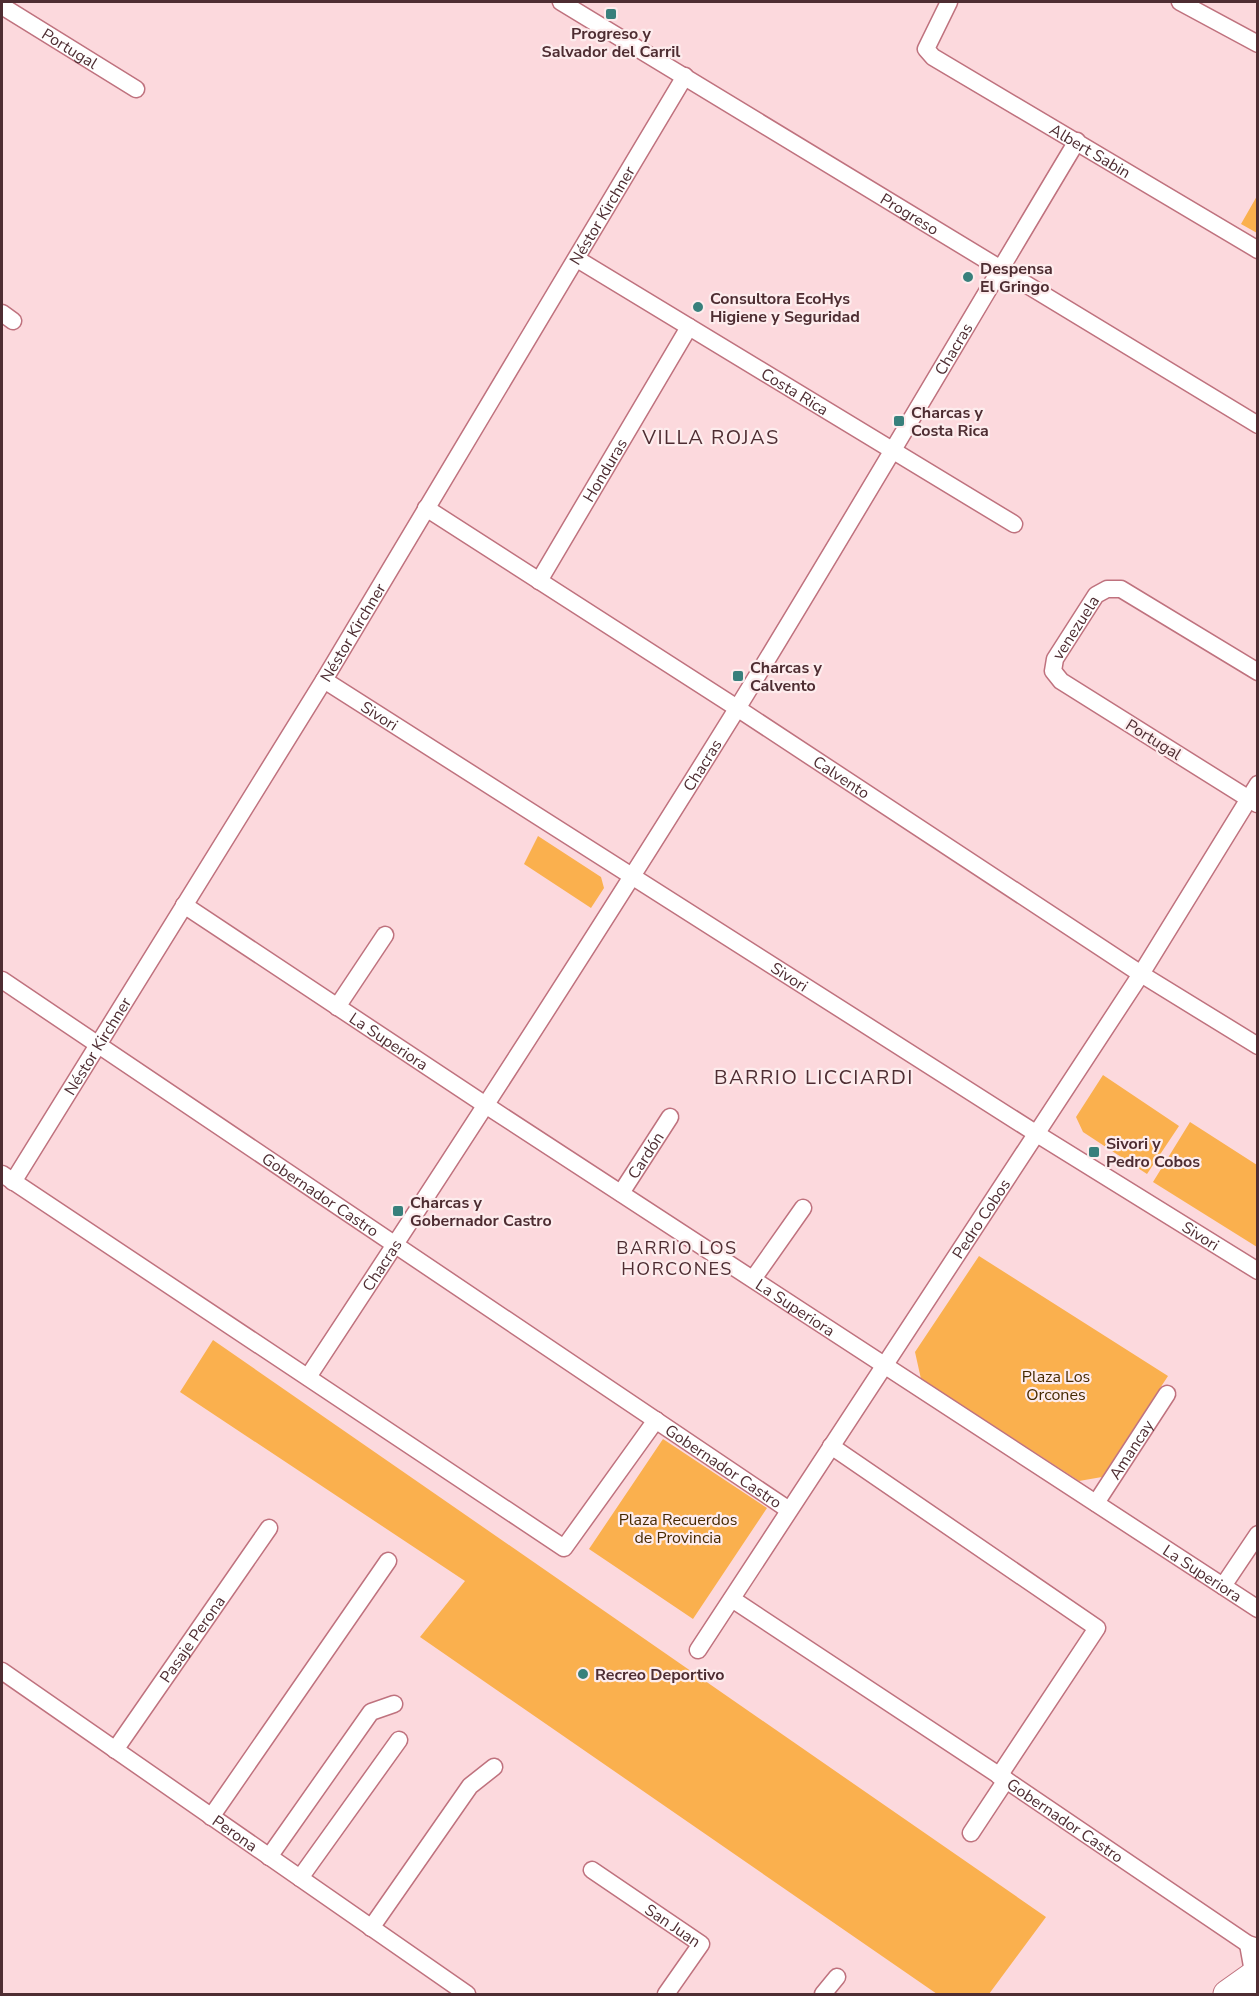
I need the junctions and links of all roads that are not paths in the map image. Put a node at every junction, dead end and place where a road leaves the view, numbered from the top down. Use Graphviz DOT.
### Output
graph roads {
  1 [pos="949,2"];
  2 [pos="1180,2"];
  3 [pos="566,3"];
  4 [pos="2,6"];
  5 [pos="1257,44"];
  6 [pos="685,76"];
  7 [pos="136,89"];
  8 [pos="1077,141"];
  9 [pos="1257,250"];
  10 [pos="577,259"];
  11 [pos="1000,268"];
  12 [pos="690,327"];
  13 [pos="1257,424"];
  14 [pos="894,450"];
  15 [pos="426,508"];
  16 [pos="1014,524"];
  17 [pos="539,581"];
  18 [pos="1053,671"];
  19 [pos="1257,672"];
  20 [pos="324,680"];
  21 [pos="737,708"];
  22 [pos="1254,796"];
  23 [pos="633,876"];
  24 [pos="184,905"];
  25 [pos="385,935"];
  26 [pos="1141,974"];
  27 [pos="2,980"];
  28 [pos="337,1007"];
  29 [pos="97,1045"];
  30 [pos="1257,1046"];
  31 [pos="487,1106"];
  32 [pos="670,1117"];
  33 [pos="1037,1134"];
  34 [pos="7,1178"];
  35 [pos="621,1193"];
  36 [pos="803,1208"];
  37 [pos="395,1245"];
  38 [pos="1257,1271"];
  39 [pos="753,1279"];
  40 [pos="885,1365"];
  41 [pos="308,1377"];
  42 [pos="1167,1394"];
  43 [pos="656,1420"];
  44 [pos="831,1446"];
  45 [pos="1096,1503"];
  46 [pos="789,1510"];
  47 [pos="269,1528"];
  48 [pos="1257,1534"];
  49 [pos="388,1561"];
  50 [pos="1223,1586"];
  51 [pos="732,1599"];
  52 [pos="1257,1609"];
  53 [pos="698,1650"];
  54 [pos="2,1671"];
  55 [pos="394,1704"];
  56 [pos="399,1740"];
  57 [pos="115,1750"];
  58 [pos="494,1767"];
  59 [pos="1003,1778"];
  60 [pos="211,1817"];
  61 [pos="971,1833"];
  62 [pos="269,1857"];
  63 [pos="592,1870"];
  64 [pos="300,1878"];
  65 [pos="371,1928"];
  66 [pos="1253,1946"];
  67 [pos="837,1977"];
  68 [pos="1256,1980"];
  69 [pos="466,1995"];
  70 [pos="666,1995"];
  71 [pos="823,1995"];
  72 [pos="1227,1995"];
  1 -- 8 [label="street, Albert Sabin"];
  2 -- 5 [label="street"];
  3 -- 6 [label="street, Progreso"];
  4 -- 7 [label="street, Portugal"];
  6 -- 10 [label="street, Néstor Kirchner"];
  6 -- 11 [label="street, Progreso"];
  8 -- 9 [label="street, Albert Sabin"];
  8 -- 11 [label="street, Chacras"];
  10 -- 12 [label="street, Costa Rica"];
  10 -- 15 [label="street, Néstor Kirchner"];
  11 -- 13 [label="street, Progreso"];
  11 -- 14 [label="street, Chacras"];
  12 -- 14 [label="street, Costa Rica"];
  12 -- 17 [label="street, Honduras"];
  14 -- 16 [label="street, Costa Rica"];
  14 -- 21 [label="street, Chacras"];
  15 -- 17 [label="street, Calvento"];
  15 -- 20 [label="street, Néstor Kirchner"];
  17 -- 21 [label="street, Calvento"];
  18 -- 19 [label="street, venezuela"];
  18 -- 22 [label="street, Portugal"];
  20 -- 23 [label="street, Sivori"];
  20 -- 24 [label="street, Néstor Kirchner"];
  21 -- 23 [label="street, Chacras"];
  21 -- 26 [label="street, Calvento"];
  22 -- 26 [label="street, Pedro Cobos"];
  23 -- 31 [label="street, Chacras"];
  23 -- 33 [label="street, Sivori"];
  24 -- 28 [label="street, La Superiora"];
  24 -- 29 [label="street, Néstor Kirchner"];
  25 -- 28 [label="street"];
  26 -- 30 [label="street, Calvento"];
  26 -- 33 [label="street, Pedro Cobos"];
  27 -- 29 [label="street, Gobernador Castro"];
  28 -- 31 [label="street, La Superiora"];
  29 -- 34 [label="street, Néstor Kirchner"];
  29 -- 37 [label="street, Gobernador Castro"];
  31 -- 35 [label="street, La Superiora"];
  31 -- 37 [label="street, Chacras"];
  32 -- 35 [label="street, Cardón"];
  33 -- 38 [label="street, Sivori"];
  33 -- 40 [label="street, Pedro Cobos"];
  34 -- 41 [label="street"];
  35 -- 39 [label="street, La Superiora"];
  36 -- 39 [label="street"];
  37 -- 41 [label="street, Chacras"];
  37 -- 43 [label="street, Gobernador Castro"];
  39 -- 40 [label="street, La Superiora"];
  40 -- 44 [label="street, Pedro Cobos"];
  40 -- 45 [label="street, La Superiora"];
  41 -- 43 [label="street"];
  42 -- 45 [label="street, Amancay"];
  43 -- 46 [label="street, Gobernador Castro"];
  44 -- 46 [label="street, Pedro Cobos"];
  44 -- 59 [label="street"];
  45 -- 50 [label="street, La Superiora"];
  46 -- 51 [label="street, Pedro Cobos"];
  47 -- 57 [label="street, Pasaje Perona"];
  48 -- 50 [label="street"];
  49 -- 60 [label="street"];
  50 -- 52 [label="street, La Superiora"];
  51 -- 53 [label="street, Pedro Cobos"];
  51 -- 59 [label="street, Gobernador Castro"];
  54 -- 57 [label="street, Perona"];
  55 -- 62 [label="street"];
  56 -- 64 [label="street"];
  57 -- 60 [label="street, Perona"];
  58 -- 65 [label="street"];
  59 -- 61 [label="street"];
  59 -- 66 [label="street, Gobernador Castro"];
  60 -- 62 [label="street, Perona"];
  62 -- 64 [label="street, Perona"];
  63 -- 70 [label="street, San Juan"];
  64 -- 65 [label="street, Perona"];
  65 -- 69 [label="street, Perona"];
  66 -- 68 [label="street, Gobernador Castro"];
  67 -- 71 [label="street"];
  68 -- 72 [label="main road"];
}
